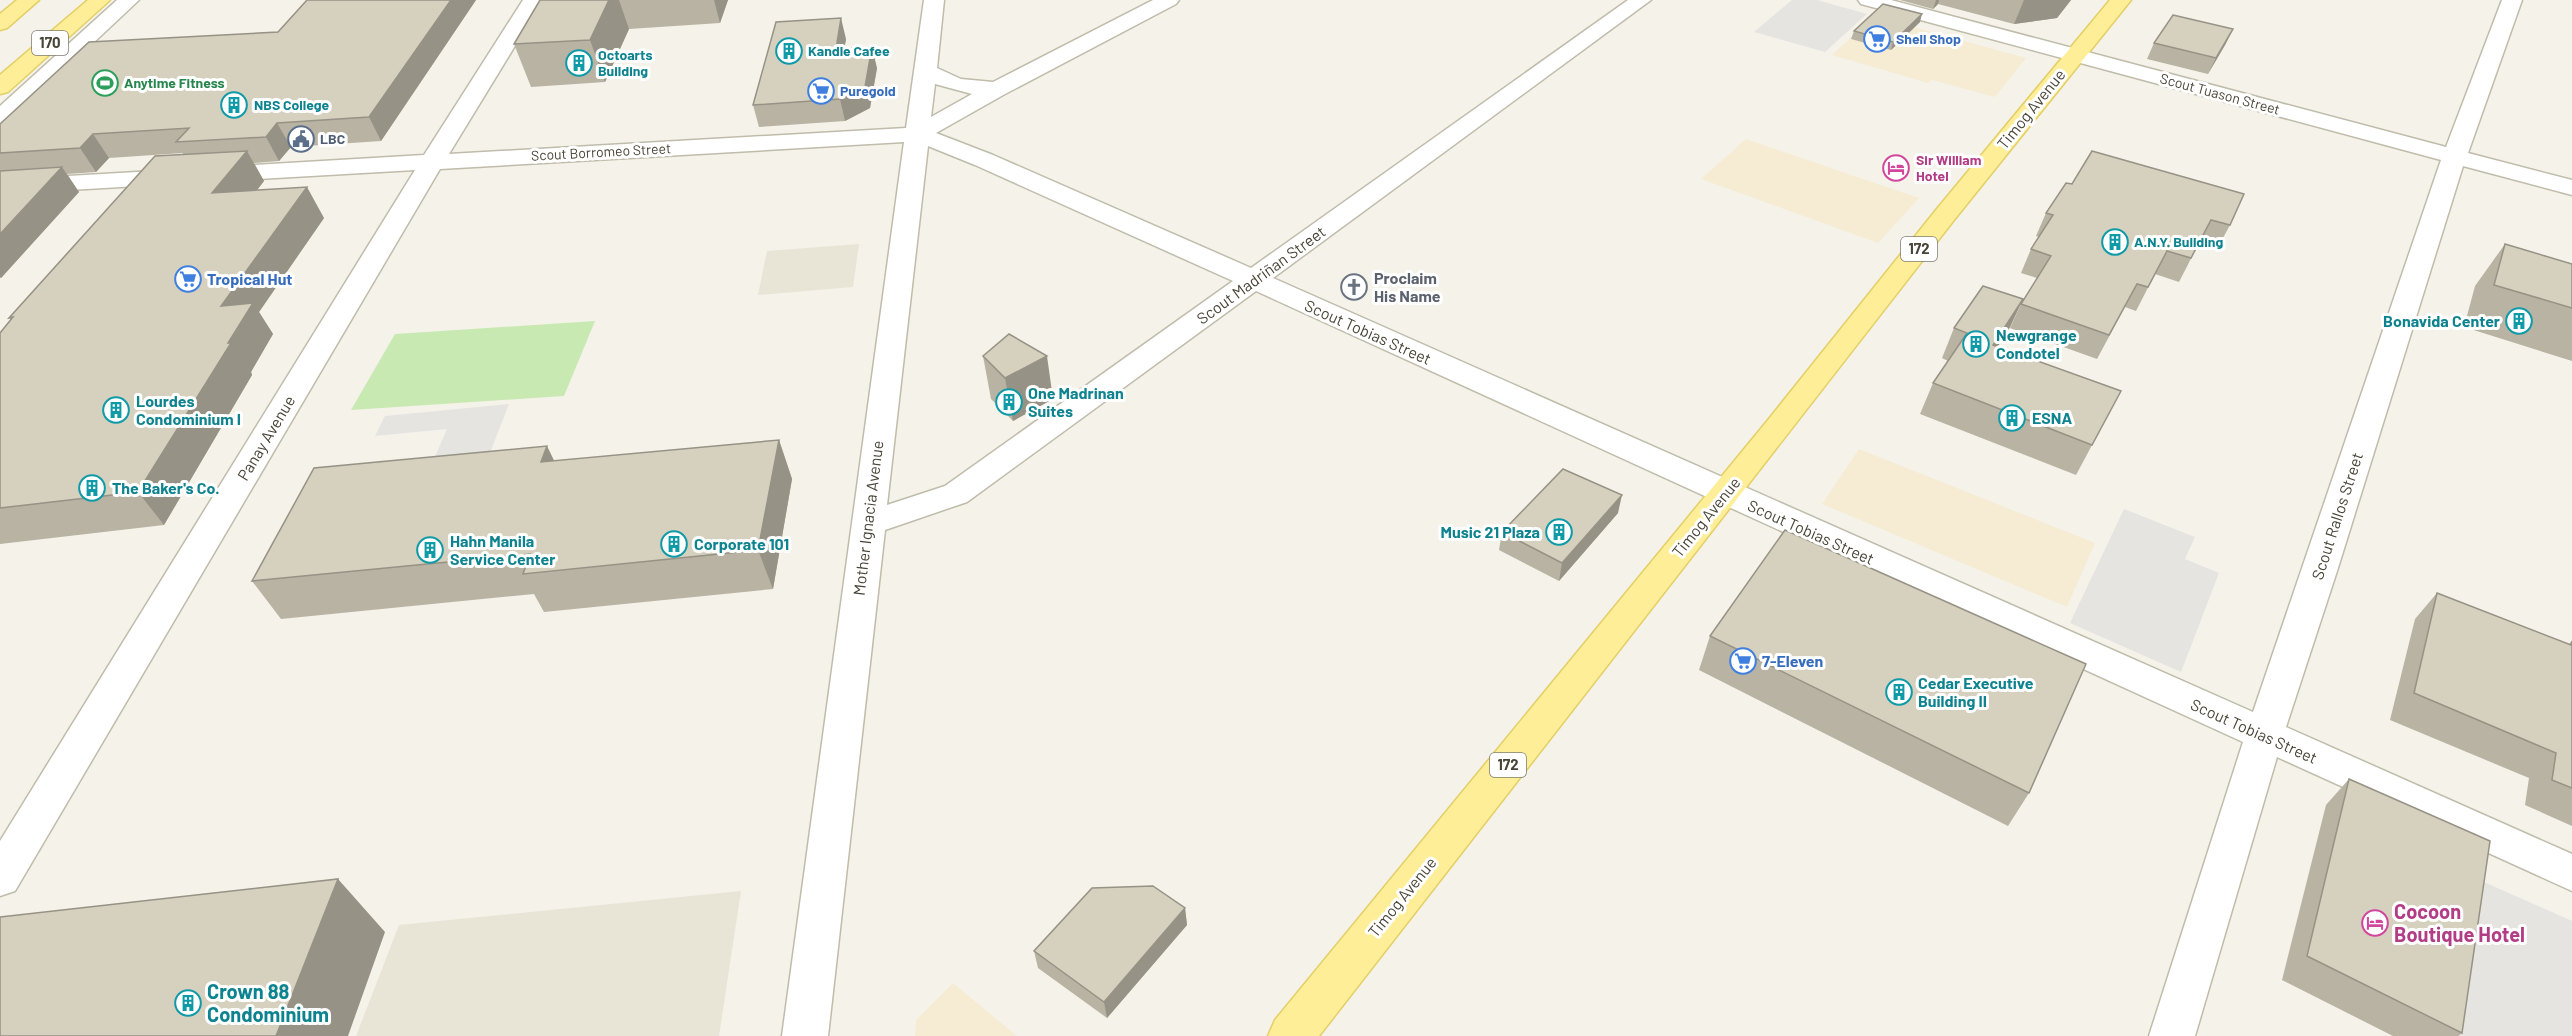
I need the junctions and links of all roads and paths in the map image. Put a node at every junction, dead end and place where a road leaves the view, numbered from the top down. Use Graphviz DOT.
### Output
graph roads {
  1 [pos="29,0"];
  2 [pos="100,0"];
  3 [pos="129,0"];
  4 [pos="533,0"];
  5 [pos="934,0"];
  6 [pos="1169,0"];
  7 [pos="1641,0"];
  8 [pos="1868,0"];
  9 [pos="2121,0"];
  10 [pos="2512,0"];
  11 [pos="0,24"];
  12 [pos="2074,56"];
  13 [pos="926,71"];
  14 [pos="0,87"];
  15 [pos="997,89"];
  16 [pos="0,118"];
  17 [pos="917,134"];
  18 [pos="2454,157"];
  19 [pos="432,162"];
  20 [pos="0,187"];
  21 [pos="2572,188"];
  22 [pos="1253,281"];
  23 [pos="1725,493"];
  24 [pos="867,524"];
  25 [pos="2264,735"];
  26 [pos="2572,873"];
  27 [pos="0,878"];
  28 [pos="805,1036"];
  29 [pos="1291,1036"];
  30 [pos="2172,1036"];
  1 -- 11 [label="main road"];
  2 -- 14 [label="main road, 170"];
  3 -- 16 [label="street, 170"];
  4 -- 19 [label="street, Panay Avenue"];
  5 -- 13 [label="street, Mother Ignacia Avenue"];
  6 -- 15 [label="street, Scout Borromeo Street"];
  7 -- 22 [label="street, Scout Madriñan Street"];
  8 -- 12 [label="street, Scout Tuason Street"];
  9 -- 12 [label="main road, Timog Avenue / 172"];
  10 -- 18 [label="street, Scout Rallos Street"];
  12 -- 18 [label="street, Scout Tuason Street"];
  12 -- 23 [label="main road, Timog Avenue / 172"];
  13 -- 15 [label="street"];
  13 -- 17 [label="street, Mother Ignacia Avenue"];
  15 -- 17 [label="street, Scout Borromeo Street"];
  17 -- 19 [label="street, Scout Borromeo Street"];
  17 -- 22 [label="street, Scout Tobias Street"];
  17 -- 24 [label="street, Mother Ignacia Avenue"];
  18 -- 21 [label="street, Scout Tuason Street"];
  18 -- 25 [label="street, Scout Rallos Street"];
  19 -- 20 [label="street, Scout Borromeo Street"];
  19 -- 27 [label="street, Panay Avenue"];
  22 -- 23 [label="street, Scout Tobias Street"];
  22 -- 24 [label="street, Scout Madriñan Street"];
  23 -- 25 [label="street, Scout Tobias Street"];
  23 -- 29 [label="main road, Timog Avenue / 172"];
  24 -- 28 [label="street, Mother Ignacia Avenue"];
  25 -- 26 [label="street, Scout Tobias Street"];
  25 -- 30 [label="street, Scout Rallos Street"];
}
